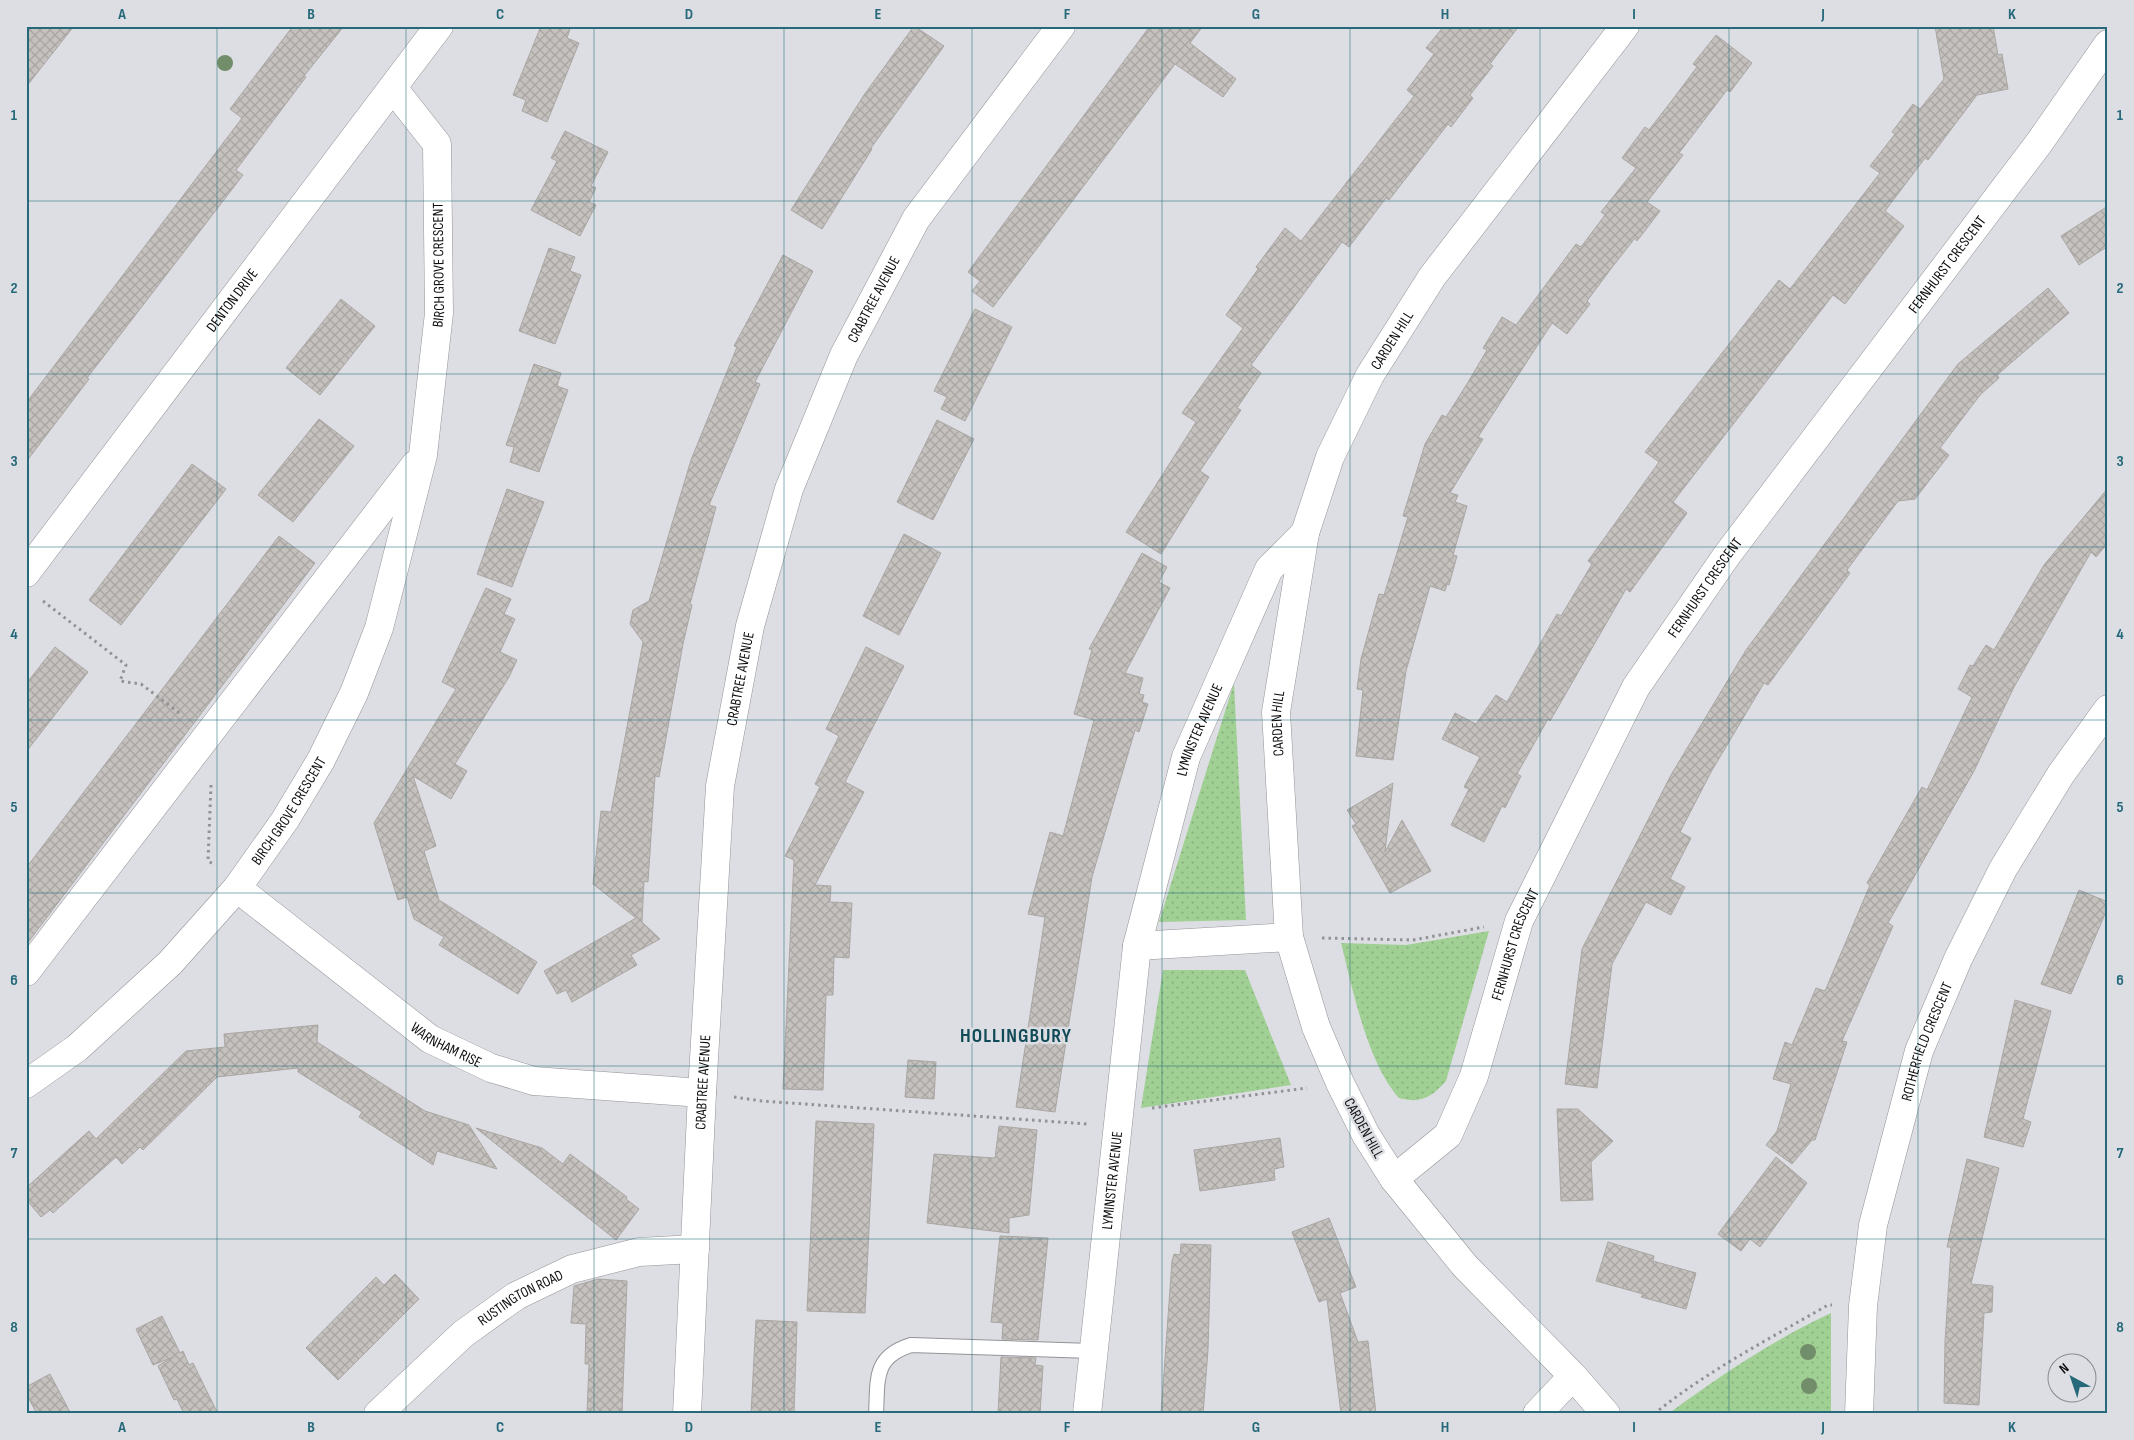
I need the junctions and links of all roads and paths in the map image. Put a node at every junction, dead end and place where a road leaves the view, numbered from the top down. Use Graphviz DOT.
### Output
graph roads {
  1 [pos="439,26"];
  2 [pos="1061,26"];
  3 [pos="1625,26"];
  4 [pos="2108,44"];
  5 [pos="393,88"];
  6 [pos="423,455"];
  7 [pos="1305,533"];
  8 [pos="26,573"];
  9 [pos="42,600"];
  10 [pos="2108,709"];
  11 [pos="208,736"];
  12 [pos="211,784"];
  13 [pos="237,888"];
  14 [pos="1519,921"];
  15 [pos="1289,937"];
  16 [pos="1137,946"];
  17 [pos="26,972"];
  18 [pos="1340,1083"];
  19 [pos="26,1084"];
  20 [pos="702,1093"];
  21 [pos="762,1101"];
  22 [pos="1118,1119"];
  23 [pos="1394,1179"];
  24 [pos="695,1249"];
  25 [pos="1863,1306"];
  26 [pos="1092,1351"];
  27 [pos="1573,1376"];
  28 [pos="378,1414"];
  29 [pos="687,1414"];
  30 [pos="876,1414"];
  31 [pos="1087,1414"];
  32 [pos="1537,1414"];
  33 [pos="1606,1414"];
  34 [pos="1654,1414"];
  35 [pos="1859,1414"];
  1 -- 5 [label="street, DENTON DRIVE"];
  2 -- 20 [label="street, CRABTREE AVENUE"];
  3 -- 7 [label="street, CARDEN HILL"];
  4 -- 14 [label="street, FERNHURST CRESCENT"];
  5 -- 6 [label="street, BIRCH GROVE CRESCENT"];
  5 -- 8 [label="street, DENTON DRIVE"];
  6 -- 11 [label="street"];
  6 -- 13 [label="street, BIRCH GROVE CRESCENT"];
  7 -- 15 [label="street, CARDEN HILL"];
  7 -- 16 [label="street, LYMINSTER AVENUE"];
  9 -- 11 [label="path"];
  10 -- 25 [label="street, ROTHERFIELD CRESCENT"];
  11 -- 17 [label="street"];
  12 -- 13 [label="path"];
  13 -- 19 [label="street, BIRCH GROVE CRESCENT"];
  13 -- 20 [label="street, WARNHAM RISE"];
  14 -- 15 [label="path"];
  14 -- 23 [label="street, FERNHURST CRESCENT"];
  15 -- 16 [label="street"];
  15 -- 18 [label="street, CARDEN HILL"];
  16 -- 22 [label="street, LYMINSTER AVENUE"];
  18 -- 22 [label="path"];
  18 -- 23 [label="street, CARDEN HILL"];
  20 -- 24 [label="street, CRABTREE AVENUE"];
  21 -- 22 [label="path"];
  22 -- 26 [label="street, LYMINSTER AVENUE"];
  23 -- 27 [label="street, CARDEN HILL"];
  24 -- 28 [label="street, RUSTINGTON ROAD"];
  24 -- 29 [label="street, CRABTREE AVENUE"];
  25 -- 34 [label="path"];
  25 -- 35 [label="street, ROTHERFIELD CRESCENT"];
  26 -- 30 [label="lane"];
  26 -- 31 [label="street, LYMINSTER AVENUE"];
  27 -- 32 [label="street"];
  27 -- 33 [label="street, CARDEN HILL"];
}
